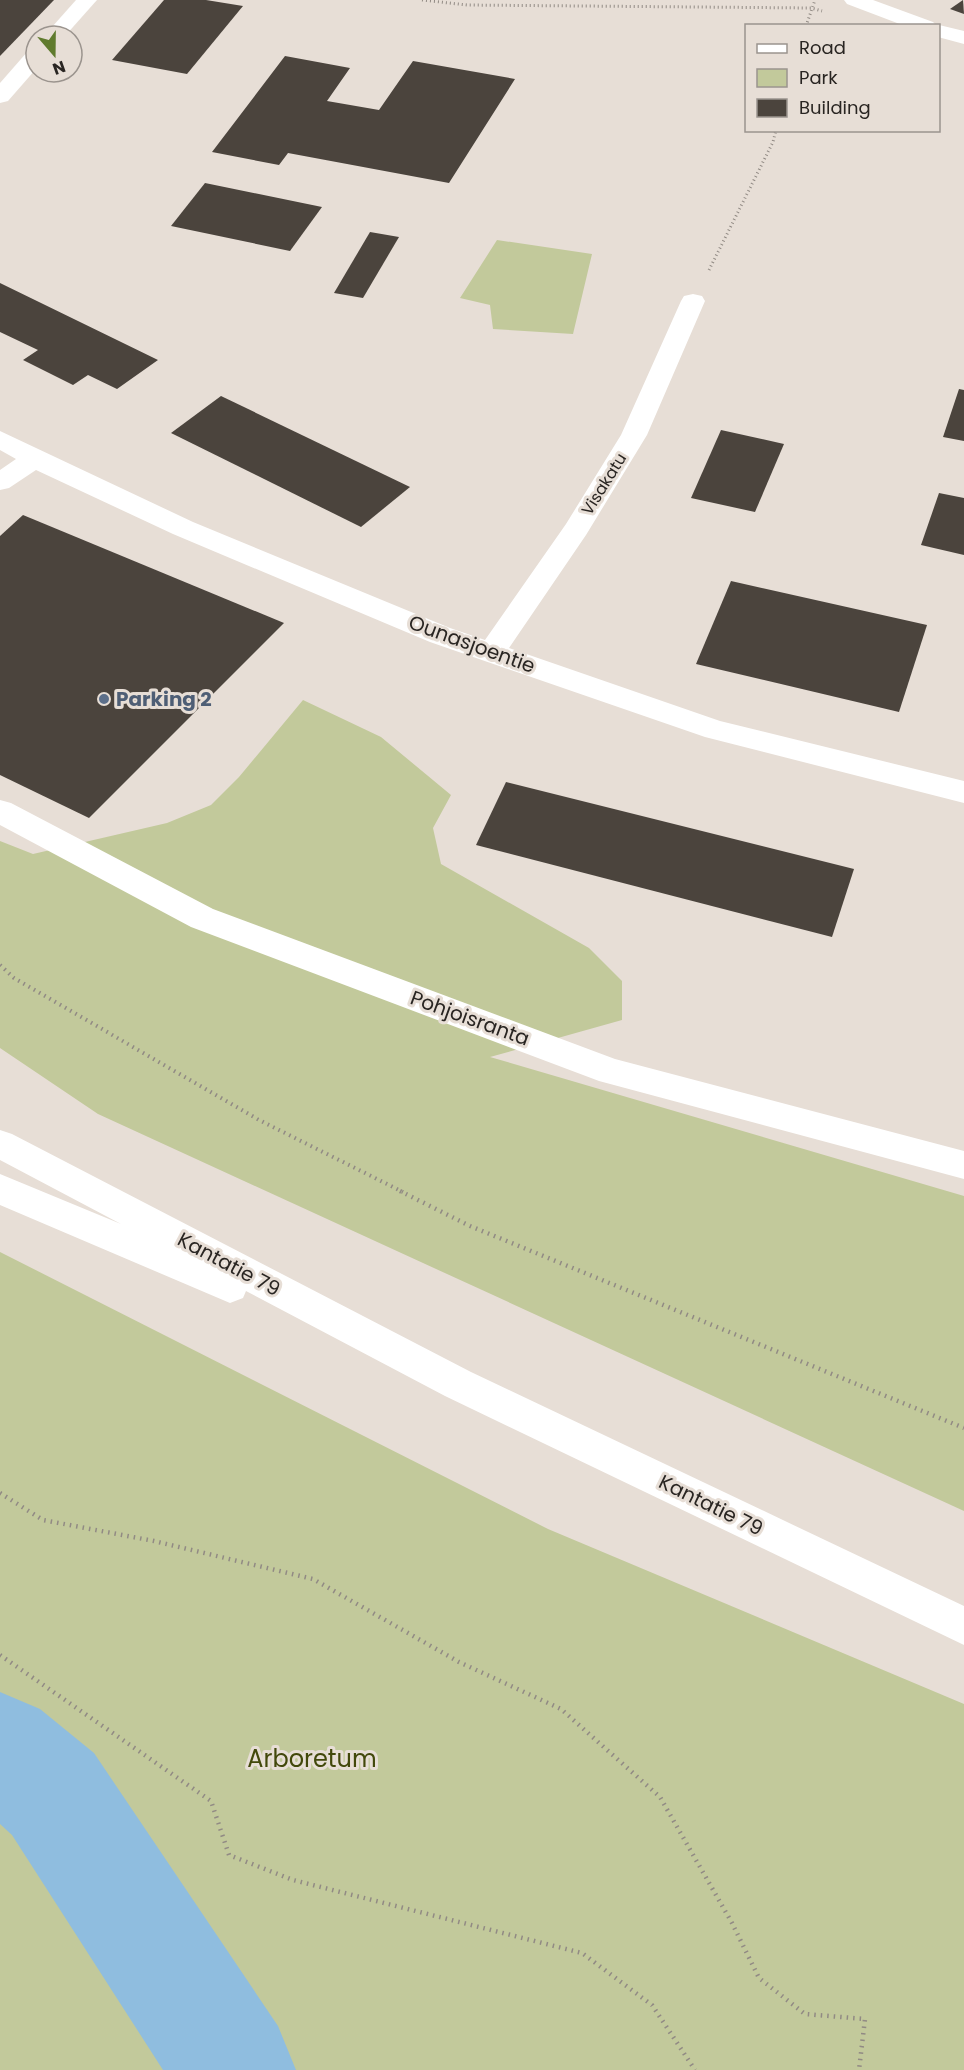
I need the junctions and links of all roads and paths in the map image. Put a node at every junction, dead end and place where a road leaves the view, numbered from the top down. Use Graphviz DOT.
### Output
graph roads {
  1 [pos="87,0"];
  2 [pos="422,0"];
  3 [pos="815,0"];
  4 [pos="854,0"];
  5 [pos="812,8"];
  6 [pos="65,24"];
  7 [pos="807,24"];
  8 [pos="920,24"];
  9 [pos="940,30"];
  10 [pos="964,38"];
  11 [pos="24,70"];
  12 [pos="0,96"];
  13 [pos="776,132"];
  14 [pos="693,301"];
  15 [pos="0,439"];
  16 [pos="34,459"];
  17 [pos="0,482"];
  18 [pos="491,653"];
  19 [pos="964,792"];
  20 [pos="0,811"];
  21 [pos="0,965"];
  22 [pos="0,1144"];
  23 [pos="964,1165"];
  24 [pos="0,1189"];
  25 [pos="458,1384"];
  26 [pos="964,1428"];
  27 [pos="0,1493"];
  28 [pos="964,1626"];
  29 [pos="0,1655"];
  30 [pos="695,2070"];
  31 [pos="860,2070"];
  1 -- 6 [label="street"];
  2 -- 5 [label="path"];
  3 -- 5 [label="path"];
  4 -- 8 [label="street"];
  5 -- 7 [label="path"];
  9 -- 10 [label="street"];
  11 -- 12 [label="street"];
  13 -- 14 [label="path"];
  14 -- 18 [label="street, Visakatu"];
  15 -- 16 [label="street, Ounasjoentie"];
  16 -- 17 [label="street"];
  16 -- 18 [label="street, Ounasjoentie"];
  18 -- 19 [label="street, Ounasjoentie"];
  20 -- 23 [label="street, Pohjoisranta"];
  21 -- 26 [label="path"];
  22 -- 25 [label="street, Kantatie 79"];
  24 -- 25 [label="street, Kantatie 79"];
  25 -- 28 [label="street, Kantatie 79"];
  27 -- 31 [label="path"];
  29 -- 30 [label="path"];
}
